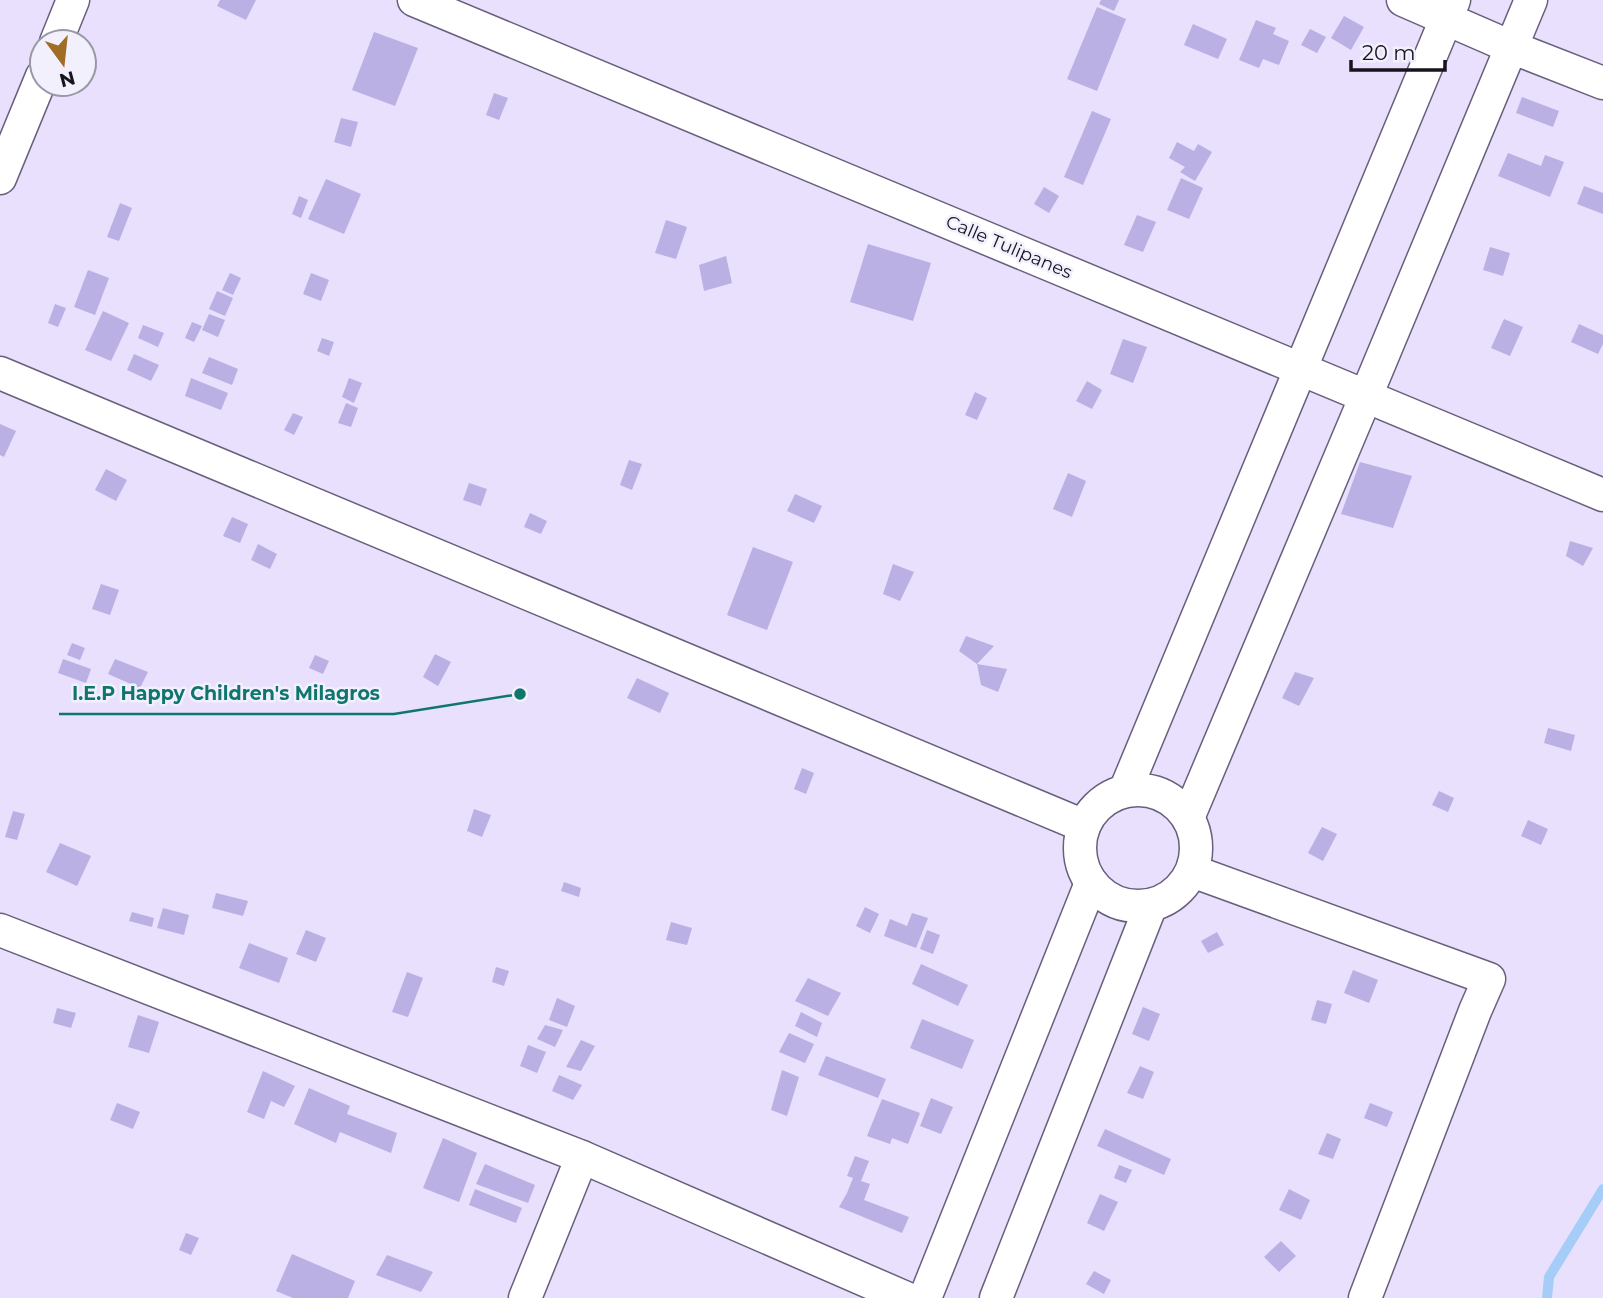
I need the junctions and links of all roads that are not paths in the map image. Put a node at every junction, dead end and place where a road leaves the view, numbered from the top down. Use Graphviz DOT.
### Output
graph roads {
  1 [pos="73,0"];
  2 [pos="414,0"];
  3 [pos="1403,0"];
  4 [pos="1531,0"];
  5 [pos="1450,9"];
  6 [pos="62,28"];
  7 [pos="1511,47"];
  8 [pos="1603,83"];
  9 [pos="33,98"];
  10 [pos="0,178"];
  11 [pos="1301,369"];
  12 [pos="0,373"];
  13 [pos="1366,397"];
  14 [pos="1603,495"];
  15 [pos="1125,791"];
  16 [pos="1188,818"];
  17 [pos="1083,826"];
  18 [pos="1192,871"];
  19 [pos="1091,883"];
  20 [pos="1151,905"];
  21 [pos="0,930"];
  22 [pos="582,1157"];
  23 [pos="525,1298"];
  24 [pos="906,1298"];
  25 [pos="925,1298"];
  26 [pos="996,1298"];
  27 [pos="1365,1298"];
  1 -- 6 [label="street"];
  2 -- 11 [label="street, Calle Tulipanes"];
  3 -- 5 [label="street"];
  4 -- 7 [label="street"];
  5 -- 7 [label="street"];
  5 -- 11 [label="street"];
  7 -- 8 [label="street"];
  7 -- 13 [label="street"];
  9 -- 10 [label="street"];
  11 -- 13 [label="street, Calle Tulipanes"];
  11 -- 15 [label="street"];
  12 -- 17 [label="street"];
  13 -- 14 [label="street, Calle Tulipanes"];
  13 -- 16 [label="street"];
  15 -- 16 [label="street"];
  15 -- 17 [label="street"];
  16 -- 18 [label="street"];
  17 -- 19 [label="street"];
  18 -- 20 [label="street"];
  18 -- 27 [label="street"];
  19 -- 20 [label="street"];
  19 -- 25 [label="street"];
  20 -- 26 [label="street"];
  21 -- 22 [label="street"];
  22 -- 23 [label="street"];
  22 -- 24 [label="street"];
}
